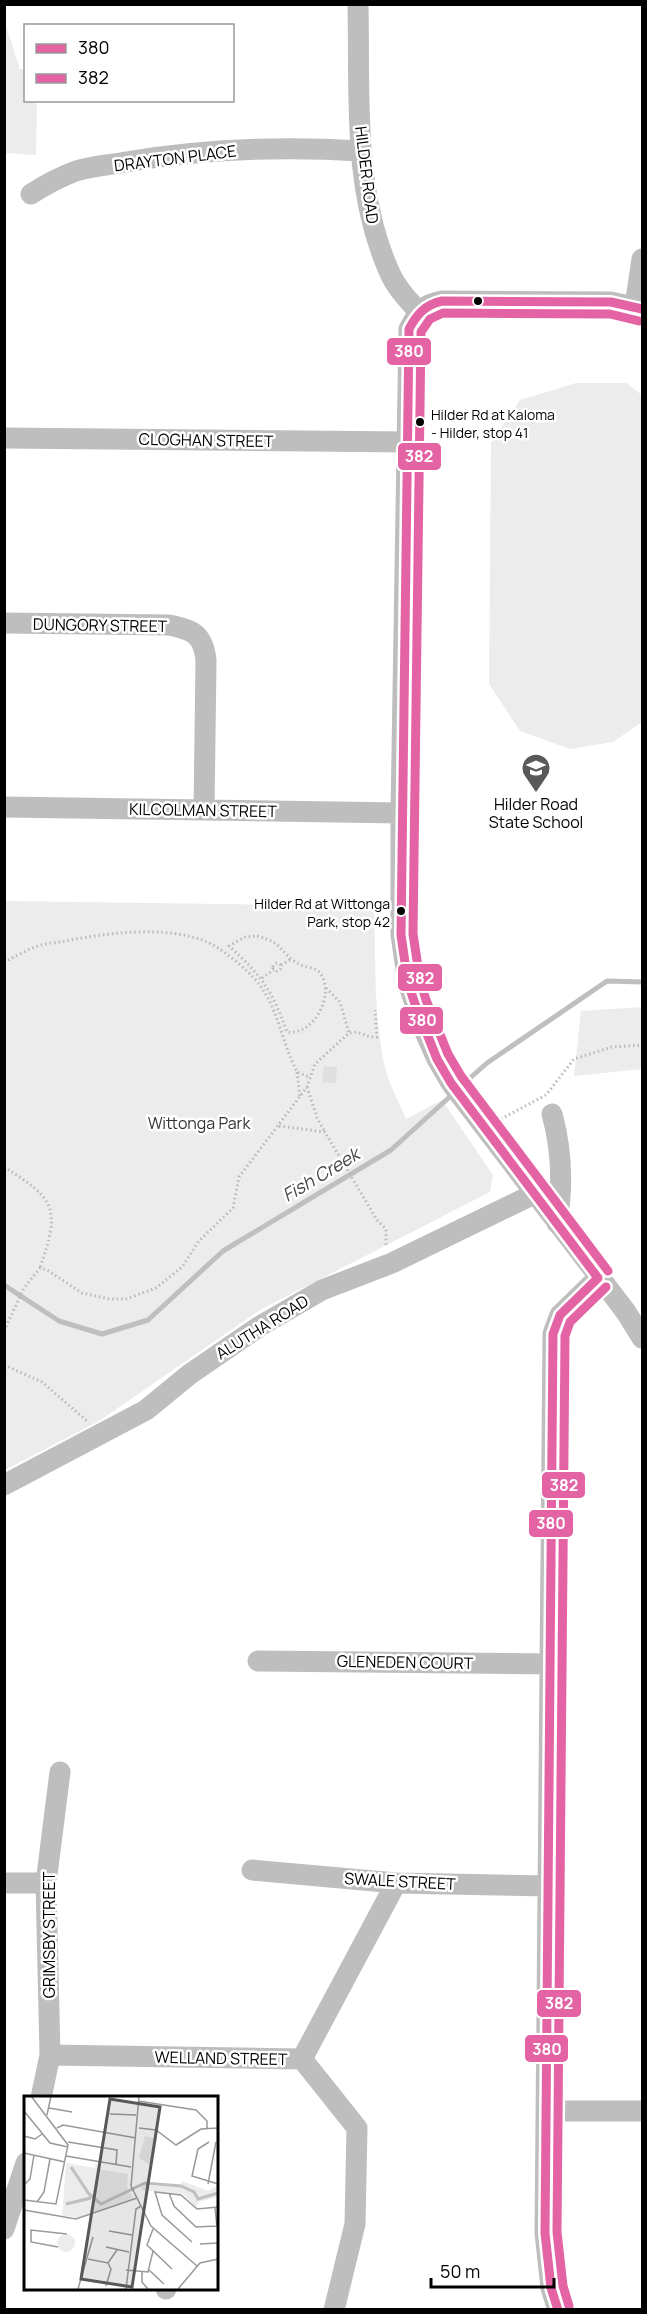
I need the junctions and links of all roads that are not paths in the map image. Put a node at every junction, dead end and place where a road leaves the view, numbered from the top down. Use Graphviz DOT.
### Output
graph roads {
  1 [pos="358,4"];
  2 [pos="361,151"];
  3 [pos="31,194"];
  4 [pos="642,259"];
  5 [pos="639,307"];
  6 [pos="418,311"];
  7 [pos="4,438"];
  8 [pos="408,442"];
  9 [pos="4,623"];
  10 [pos="4,807"];
  11 [pos="204,810"];
  12 [pos="400,813"];
  13 [pos="552,1114"];
  14 [pos="534,1194"];
  15 [pos="556,1223"];
  16 [pos="598,1278"];
  17 [pos="642,1338"];
  18 [pos="4,1485"];
  19 [pos="258,1660"];
  20 [pos="551,1664"];
  21 [pos="60,1772"];
  22 [pos="252,1870"];
  23 [pos="4,1883"];
  24 [pos="46,1883"];
  25 [pos="396,1883"];
  26 [pos="549,1886"];
  27 [pos="50,2055"];
  28 [pos="302,2059"];
  29 [pos="41,2096"];
  30 [pos="548,2111"];
  31 [pos="642,2111"];
  32 [pos="24,2172"];
  33 [pos="14,2218"];
  34 [pos="334,2310"];
  35 [pos="558,2310"];
  1 -- 2 [label="street, HILDER ROAD"];
  2 -- 3 [label="street, DRAYTON PLACE"];
  2 -- 6 [label="street, HILDER ROAD"];
  4 -- 5 [label="street"];
  5 -- 6 [label="street"];
  6 -- 8 [label="street"];
  7 -- 8 [label="street, CLOGHAN STREET"];
  8 -- 12 [label="street"];
  9 -- 11 [label="street, DUNGORY STREET"];
  10 -- 11 [label="street, KILCOLMAN STREET"];
  11 -- 12 [label="street, KILCOLMAN STREET"];
  12 -- 14 [label="street"];
  13 -- 15 [label="street"];
  14 -- 15 [label="street"];
  14 -- 18 [label="street, ALUTHA ROAD"];
  15 -- 16 [label="street"];
  16 -- 17 [label="street"];
  16 -- 20 [label="street"];
  19 -- 20 [label="street, GLENEDEN COURT"];
  20 -- 26 [label="street"];
  21 -- 24 [label="street, GRIMSBY STREET"];
  22 -- 25 [label="street, SWALE STREET"];
  23 -- 24 [label="street"];
  24 -- 27 [label="street, GRIMSBY STREET"];
  25 -- 26 [label="street, SWALE STREET"];
  25 -- 28 [label="street, WELLAND STREET"];
  26 -- 30 [label="street"];
  27 -- 28 [label="street, WELLAND STREET"];
  27 -- 29 [label="street, GRIMSBY STREET"];
  28 -- 34 [label="street"];
  30 -- 31 [label="street"];
  30 -- 35 [label="street"];
  32 -- 33 [label="street"];
}
